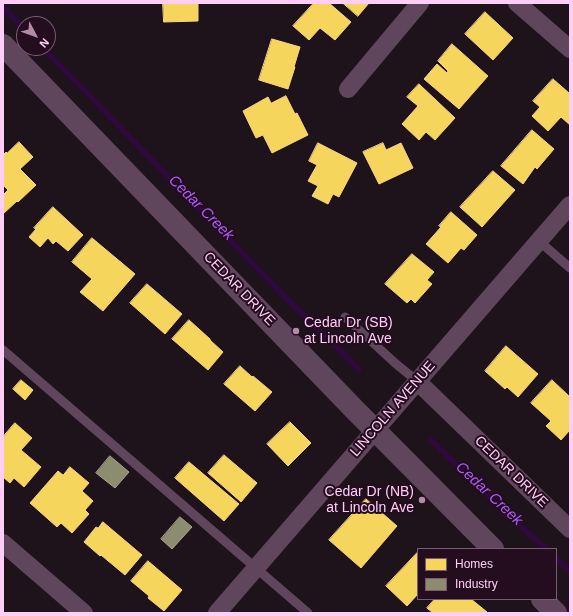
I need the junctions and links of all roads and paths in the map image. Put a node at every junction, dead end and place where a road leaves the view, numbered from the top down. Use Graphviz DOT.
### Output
graph roads {
  1 [pos="420,3"];
  2 [pos="517,3"];
  3 [pos="3,46"];
  4 [pos="570,49"];
  5 [pos="348,89"];
  6 [pos="570,205"];
  7 [pos="539,241"];
  8 [pos="570,268"];
  9 [pos="345,317"];
  10 [pos="3,350"];
  11 [pos="417,381"];
  12 [pos="375,430"];
  13 [pos="570,529"];
  14 [pos="3,543"];
  15 [pos="492,548"];
  16 [pos="256,568"];
  17 [pos="543,600"];
  18 [pos="84,613"];
  19 [pos="217,613"];
  20 [pos="308,613"];
  21 [pos="556,613"];
  1 -- 5 [label="street"];
  2 -- 4 [label="street"];
  3 -- 12 [label="street, CEDAR DRIVE"];
  6 -- 7 [label="street, LINCOLN AVENUE"];
  7 -- 8 [label="lane"];
  7 -- 11 [label="street, LINCOLN AVENUE"];
  9 -- 11 [label="lane"];
  10 -- 16 [label="lane"];
  11 -- 12 [label="street, LINCOLN AVENUE"];
  11 -- 13 [label="street, CEDAR DRIVE"];
  12 -- 15 [label="street, CEDAR DRIVE"];
  12 -- 16 [label="street, LINCOLN AVENUE"];
  14 -- 18 [label="street"];
  16 -- 19 [label="street, LINCOLN AVENUE"];
  16 -- 20 [label="lane"];
  17 -- 21 [label="street"];
}
